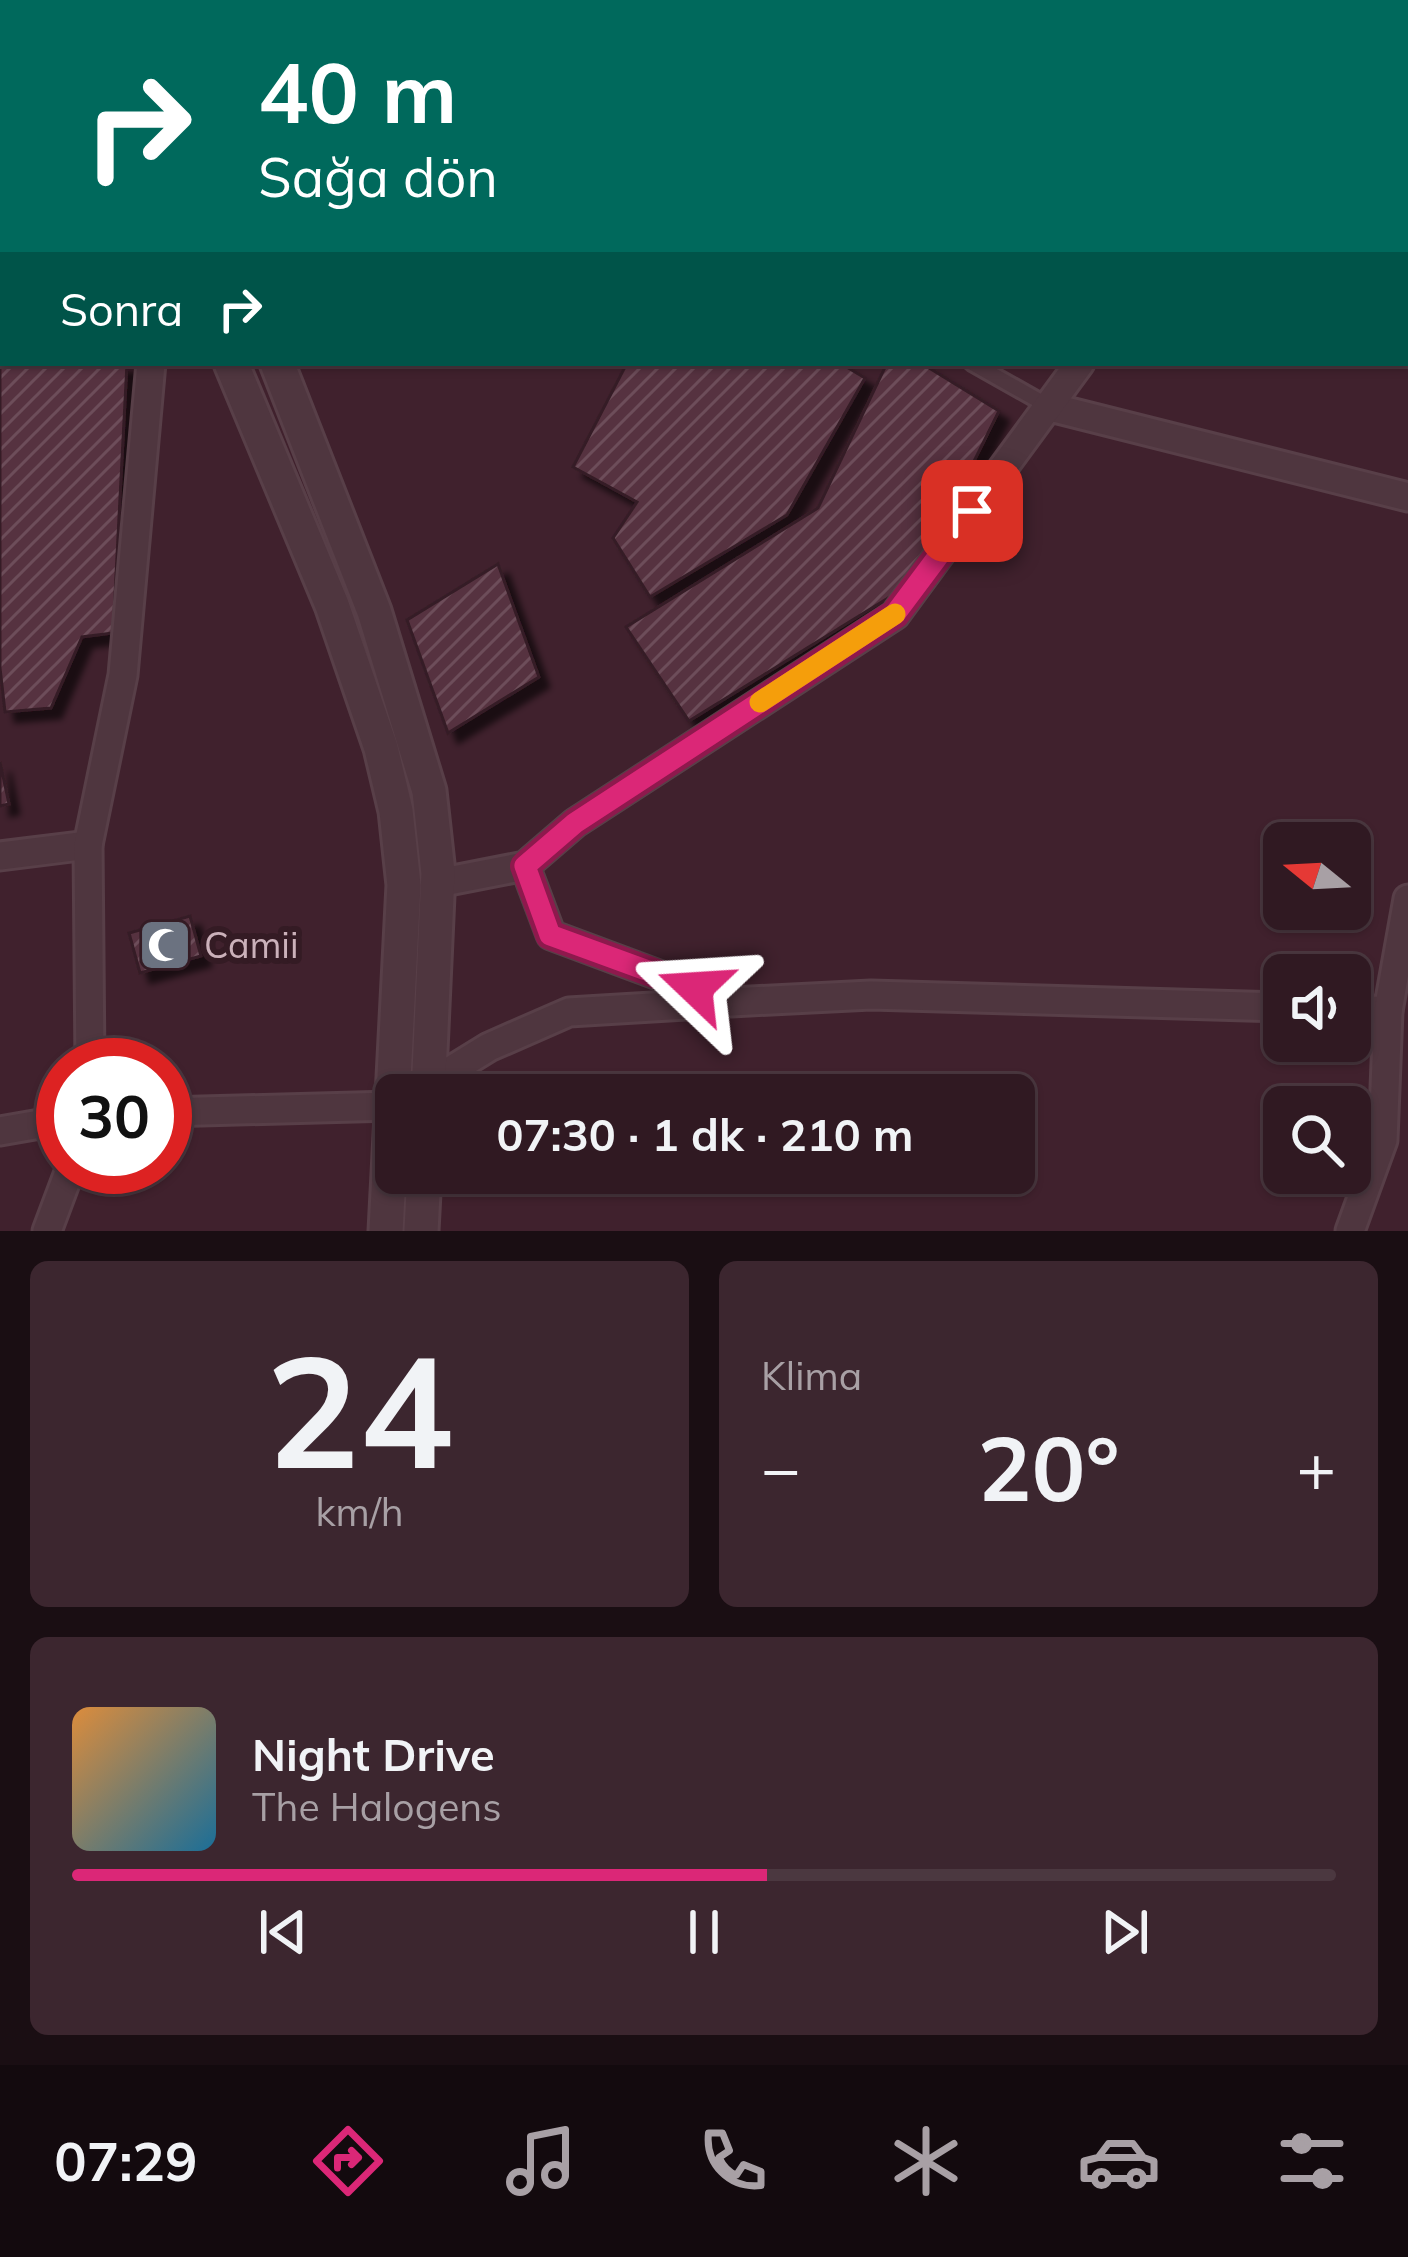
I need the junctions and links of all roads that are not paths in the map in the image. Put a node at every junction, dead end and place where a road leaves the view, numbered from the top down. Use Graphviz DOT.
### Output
graph roads {
  1 [pos="151,366"];
  2 [pos="231,366"];
  3 [pos="278,366"];
  4 [pos="977,366"];
  5 [pos="1078,366"];
  6 [pos="1050,406"];
  7 [pos="1408,497"];
  8 [pos="88,845"];
  9 [pos="0,856"];
  10 [pos="525,866"];
  11 [pos="438,883"];
  12 [pos="1408,899"];
  13 [pos="731,1002"];
  14 [pos="1263,1006"];
  15 [pos="1371,1011"];
  16 [pos="1388,1011"];
  17 [pos="90,1038"];
  18 [pos="410,1074"];
  19 [pos="414,1074"];
  20 [pos="447,1074"];
  21 [pos="375,1099"];
  22 [pos="192,1110"];
  23 [pos="36,1125"];
  24 [pos="0,1131"];
  25 [pos="61,1194"];
  26 [pos="393,1194"];
  27 [pos="423,1194"];
  28 [pos="47,1231"];
  29 [pos="386,1231"];
  30 [pos="422,1231"];
  31 [pos="1350,1231"];
  1 -- 8 [label="street"];
  2 -- 18 [label="street"];
  3 -- 11 [label="street"];
  4 -- 6 [label="lane"];
  5 -- 6 [label="street"];
  6 -- 7 [label="street"];
  6 -- 10 [label="street"];
  8 -- 9 [label="street"];
  8 -- 17 [label="street"];
  10 -- 11 [label="street"];
  10 -- 13 [label="street"];
  11 -- 19 [label="street"];
  12 -- 16 [label="street"];
  13 -- 14 [label="street"];
  13 -- 20 [label="street"];
  15 -- 16 [label="street"];
  16 -- 31 [label="street"];
  21 -- 22 [label="street"];
  23 -- 24 [label="street"];
  25 -- 28 [label="street"];
  26 -- 29 [label="street"];
  27 -- 30 [label="street"];
}
